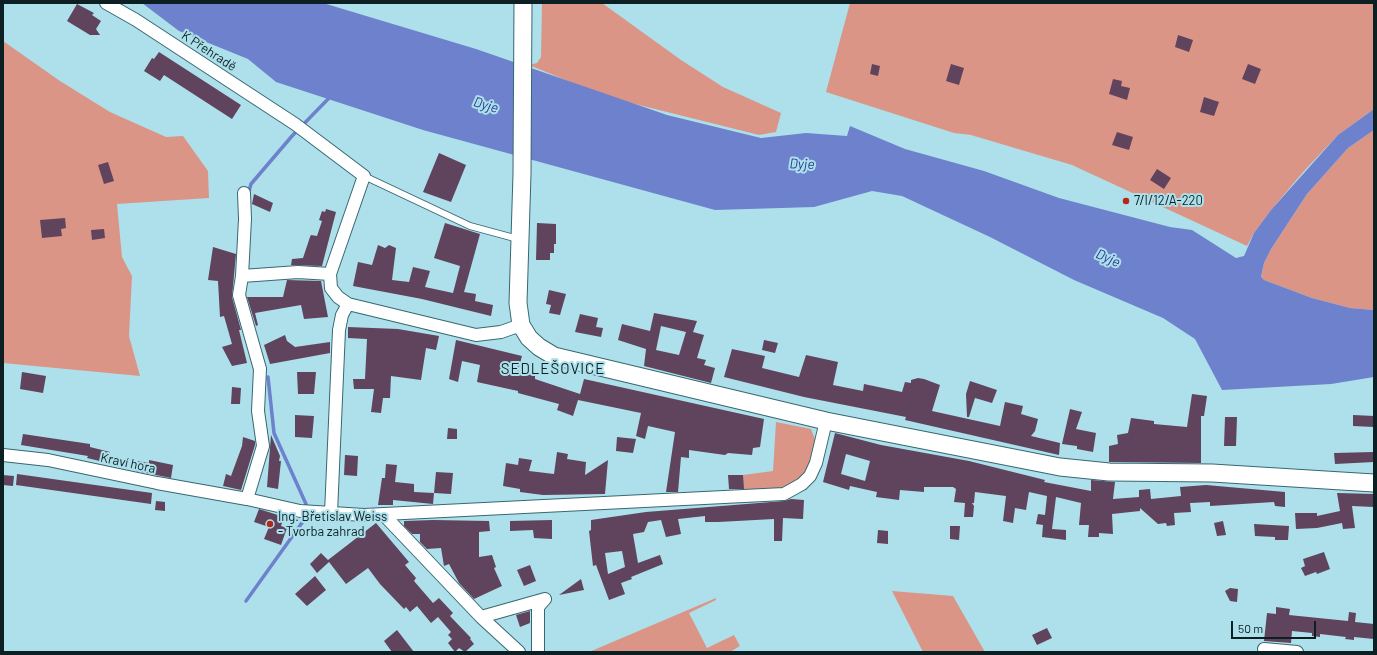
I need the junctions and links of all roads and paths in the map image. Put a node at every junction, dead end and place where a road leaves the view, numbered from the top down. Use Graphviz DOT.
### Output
graph roads {
  1 [pos="106,3"];
  2 [pos="523,3"];
  3 [pos="364,176"];
  4 [pos="244,193"];
  5 [pos="520,240"];
  6 [pos="330,274"];
  7 [pos="242,276"];
  8 [pos="348,304"];
  9 [pos="521,325"];
  10 [pos="826,421"];
  11 [pos="3,455"];
  12 [pos="1374,483"];
  13 [pos="247,499"];
  14 [pos="331,513"];
  15 [pos="383,514"];
  16 [pos="481,617"];
  17 [pos="519,652"];
  18 [pos="538,652"];
  19 [pos="1266,652"];
  20 [pos="1297,652"];
  1 -- 3 [label="street, K Přehradě"];
  2 -- 5 [label="street"];
  3 -- 5 [label="lane"];
  3 -- 6 [label="street"];
  4 -- 7 [label="street"];
  5 -- 9 [label="street"];
  6 -- 7 [label="street"];
  6 -- 8 [label="street"];
  7 -- 13 [label="street"];
  8 -- 9 [label="street"];
  8 -- 14 [label="street"];
  9 -- 10 [label="street"];
  10 -- 12 [label="street"];
  10 -- 15 [label="street, Kraví hora"];
  11 -- 13 [label="street, Kraví hora"];
  13 -- 14 [label="street, Kraví hora"];
  14 -- 15 [label="street, Kraví hora"];
  15 -- 16 [label="street"];
  16 -- 17 [label="street"];
  16 -- 18 [label="street"];
  19 -- 20 [label="street"];
}
